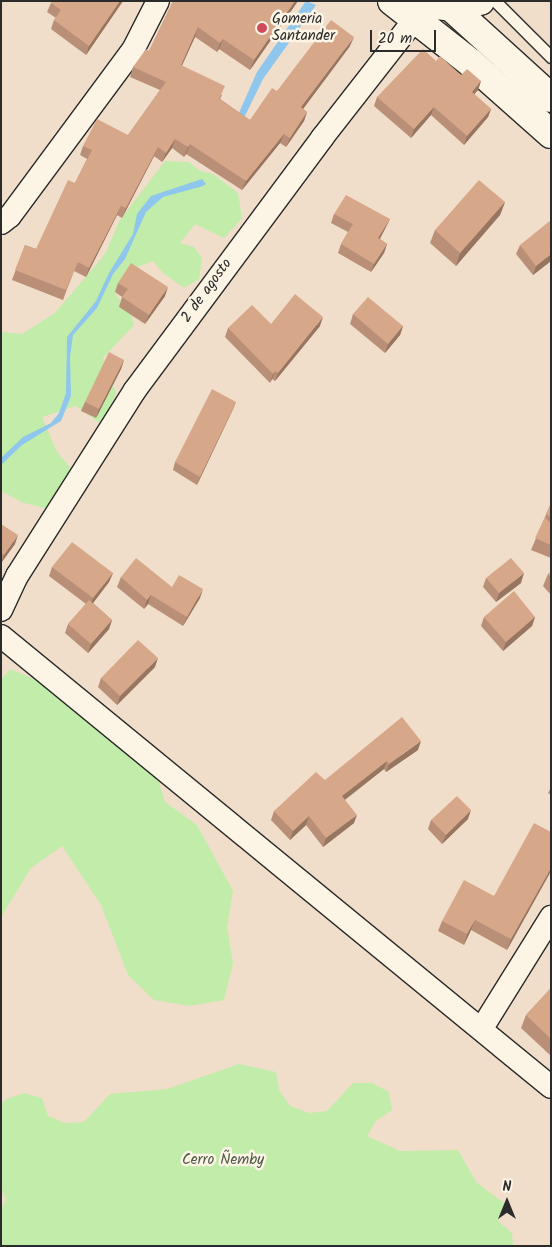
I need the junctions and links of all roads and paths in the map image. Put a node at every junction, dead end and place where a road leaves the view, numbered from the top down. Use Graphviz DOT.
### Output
graph roads {
  1 [pos="158,1"];
  2 [pos="392,1"];
  3 [pos="480,1"];
  4 [pos="495,1"];
  5 [pos="452,6"];
  6 [pos="411,10"];
  7 [pos="551,58"];
  8 [pos="551,98"];
  9 [pos="551,134"];
  10 [pos="1,223"];
  11 [pos="1,610"];
  12 [pos="3,642"];
  13 [pos="551,917"];
  14 [pos="482,1028"];
  15 [pos="551,1086"];
  1 -- 10 [label="street"];
  2 -- 6 [label="street"];
  3 -- 5 [label="street"];
  4 -- 7 [label="lane"];
  5 -- 6 [label="street"];
  5 -- 8 [label="street"];
  6 -- 9 [label="street"];
  6 -- 11 [label="street, 2 de agosto"];
  12 -- 14 [label="street"];
  13 -- 14 [label="street"];
  14 -- 15 [label="street"];
}
